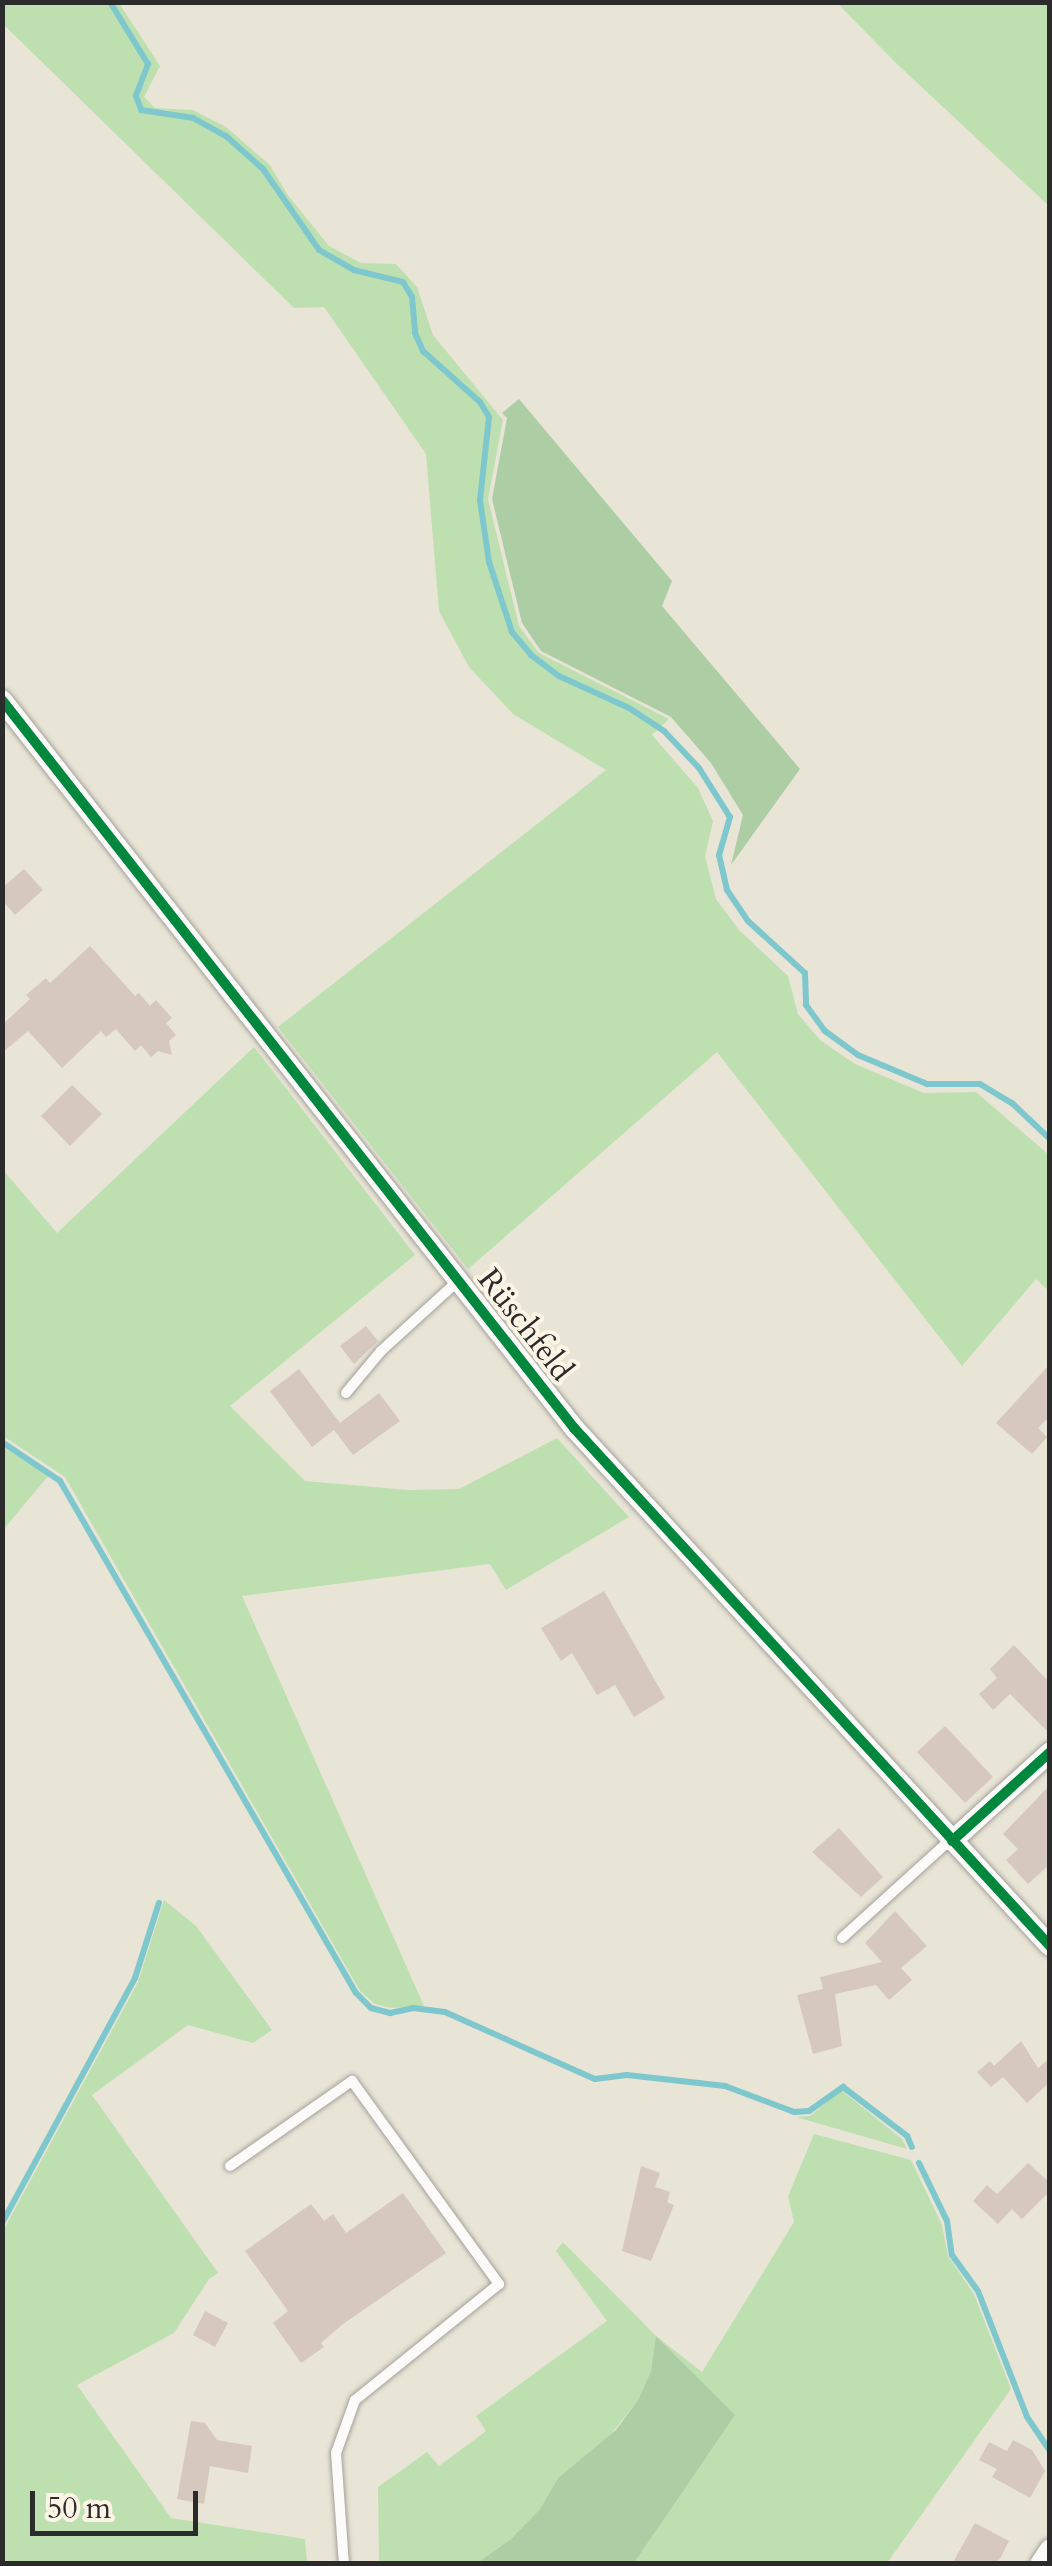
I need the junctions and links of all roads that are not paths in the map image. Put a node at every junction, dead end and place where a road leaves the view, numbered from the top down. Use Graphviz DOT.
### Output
graph roads {
  1 [pos="2,700"];
  2 [pos="459,1280"];
  3 [pos="346,1393"];
  4 [pos="1050,1752"];
  5 [pos="951,1840"];
  6 [pos="842,1938"];
  7 [pos="1050,1946"];
  8 [pos="230,2166"];
  9 [pos="1050,2549"];
  10 [pos="344,2564"];
  11 [pos="1040,2564"];
  1 -- 2 [label="street, Rüschfeld"];
  2 -- 3 [label="lane"];
  2 -- 5 [label="street, Rüschfeld"];
  4 -- 5 [label="street"];
  5 -- 6 [label="lane"];
  5 -- 7 [label="street, Rüschfeld"];
  8 -- 10 [label="lane"];
  9 -- 11 [label="street"];
}
